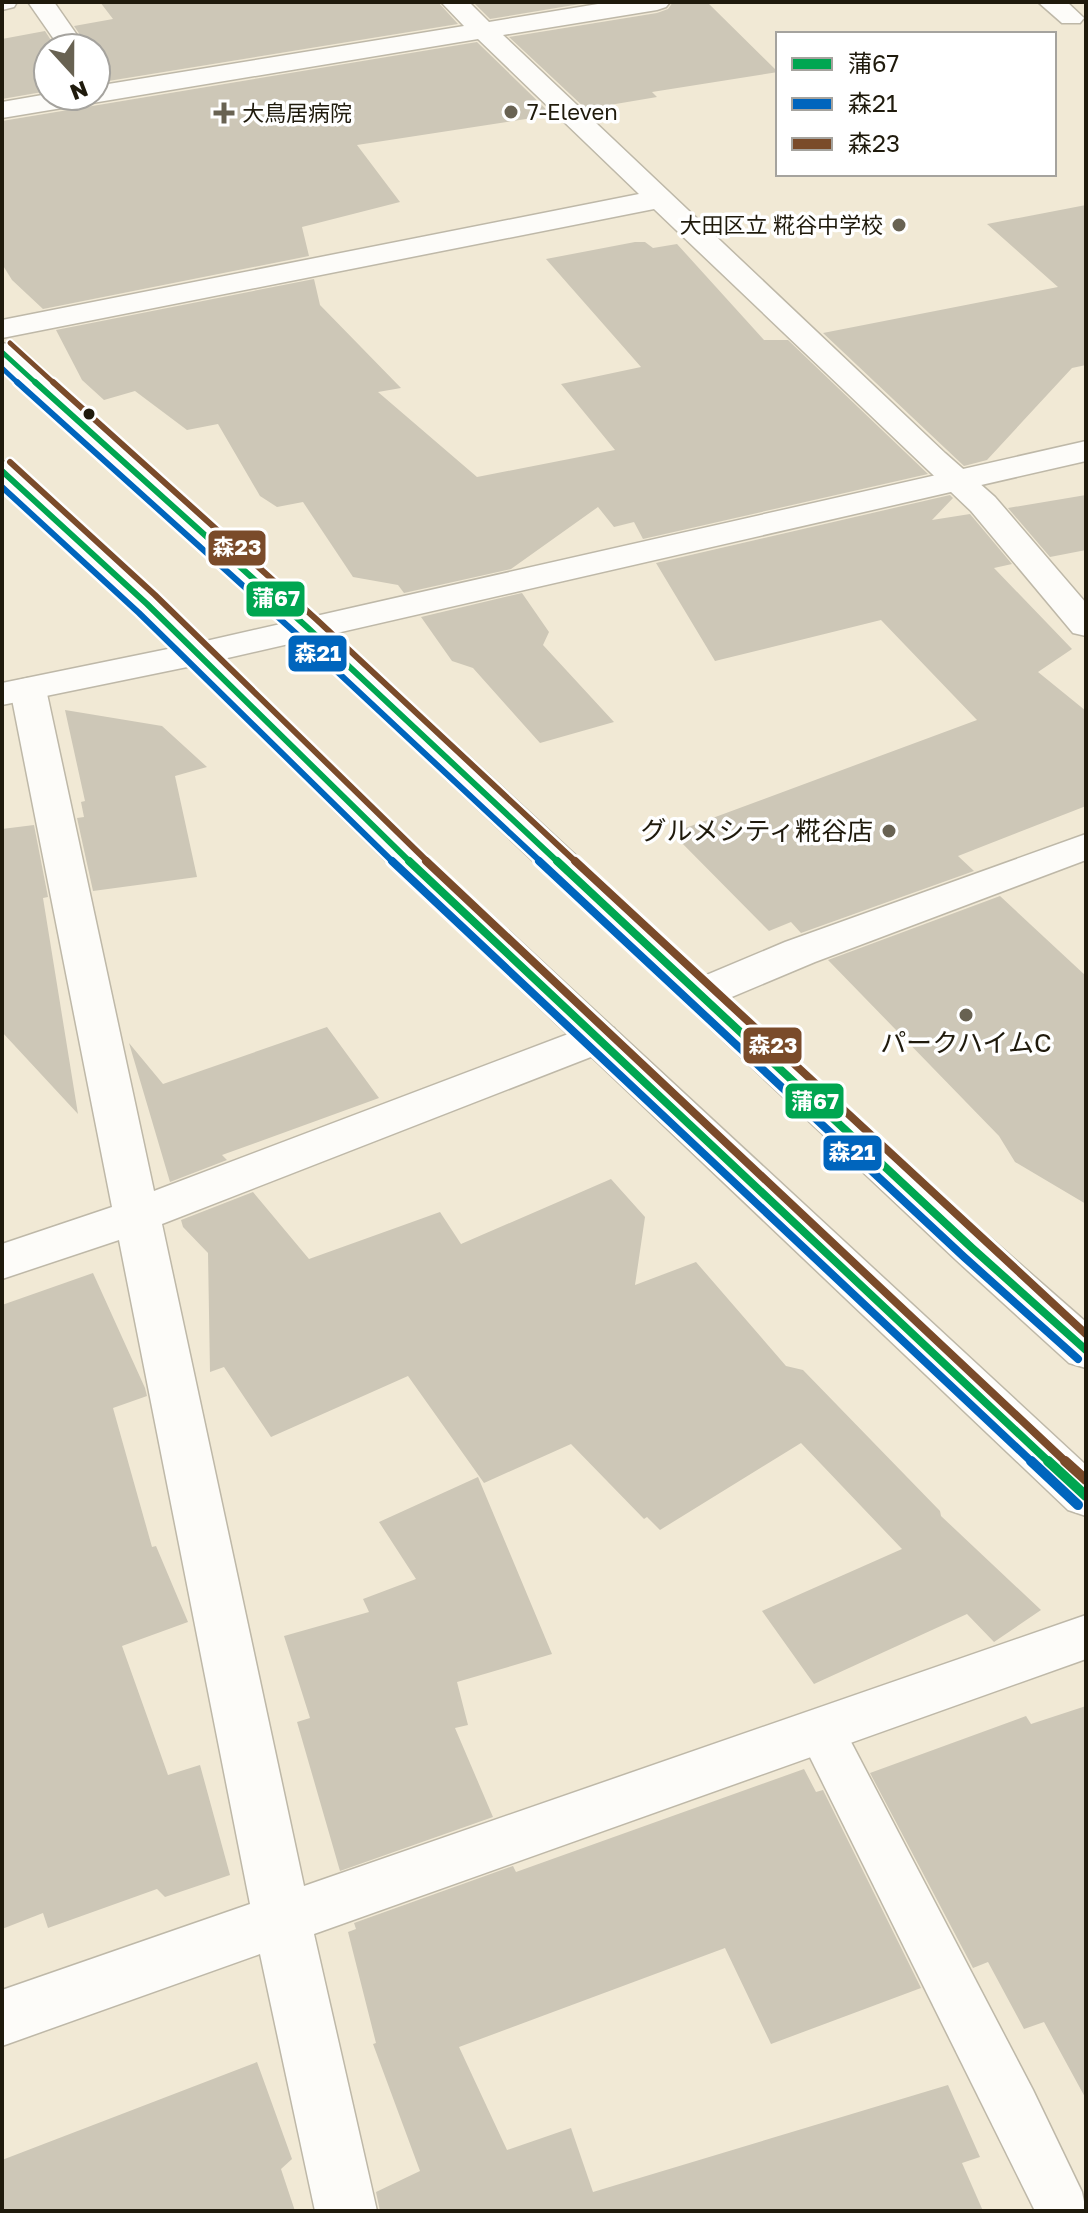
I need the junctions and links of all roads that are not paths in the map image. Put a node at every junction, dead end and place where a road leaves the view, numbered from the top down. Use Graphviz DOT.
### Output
graph roads {
  1 [pos="41,2"];
  2 [pos="454,2"];
  3 [pos="657,2"];
  4 [pos="1051,2"];
  5 [pos="1071,18"];
  6 [pos="483,31"];
  7 [pos="62,32"];
  8 [pos="112,89"];
  9 [pos="32,104"];
  10 [pos="2,110"];
  11 [pos="659,199"];
  12 [pos="2,329"];
  13 [pos="2,352"];
  14 [pos="1086,451"];
  15 [pos="2,471"];
  16 [pos="956,480"];
  17 [pos="1086,625"];
  18 [pos="308,628"];
  19 [pos="197,654"];
  20 [pos="15,692"];
  21 [pos="1086,846"];
  22 [pos="700,994"];
  23 [pos="599,1038"];
  24 [pos="137,1216"];
  25 [pos="2,1262"];
  26 [pos="1086,1350"];
  27 [pos="1086,1496"];
  28 [pos="1086,1637"];
  29 [pos="821,1731"];
  30 [pos="282,1919"];
  31 [pos="2,2018"];
  32 [pos="346,2211"];
  33 [pos="1063,2211"];
  1 -- 7 [label="main road"];
  2 -- 6 [label="main road"];
  3 -- 6 [label="main road"];
  4 -- 5 [label="main road"];
  6 -- 8 [label="main road"];
  6 -- 11 [label="main road"];
  9 -- 10 [label="main road"];
  11 -- 12 [label="main road"];
  11 -- 16 [label="main road"];
  13 -- 18 [label="main road"];
  14 -- 16 [label="main road"];
  15 -- 19 [label="main road"];
  16 -- 17 [label="main road"];
  16 -- 18 [label="main road"];
  18 -- 19 [label="main road"];
  18 -- 22 [label="main road"];
  19 -- 20 [label="main road"];
  19 -- 23 [label="main road"];
  20 -- 24 [label="main road"];
  21 -- 22 [label="main road"];
  22 -- 26 [label="main road"];
  23 -- 24 [label="main road"];
  23 -- 27 [label="main road"];
  24 -- 25 [label="main road"];
  24 -- 30 [label="main road"];
  28 -- 29 [label="main road"];
  29 -- 30 [label="main road"];
  29 -- 33 [label="lane"];
  30 -- 31 [label="main road"];
  30 -- 32 [label="main road"];
}
